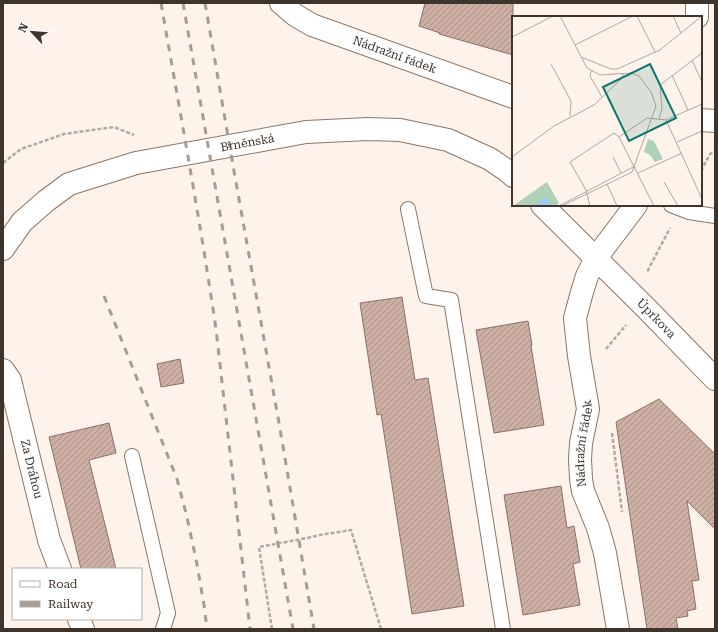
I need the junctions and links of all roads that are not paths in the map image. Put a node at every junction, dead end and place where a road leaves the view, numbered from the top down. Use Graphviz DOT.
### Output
graph roads {
  1 [pos="281,3"];
  2 [pos="696,3"];
  3 [pos="697,16"];
  4 [pos="512,98"];
  5 [pos="702,120"];
  6 [pos="715,121"];
  7 [pos="512,175"];
  8 [pos="543,206"];
  9 [pos="635,206"];
  10 [pos="676,207"];
  11 [pos="408,209"];
  12 [pos="715,216"];
  13 [pos="3,249"];
  14 [pos="596,258"];
  15 [pos="3,370"];
  16 [pos="715,379"];
  17 [pos="132,456"];
  18 [pos="60,568"];
  19 [pos="164,629"];
  20 [pos="503,629"];
  21 [pos="618,629"];
  1 -- 4 [label="street, Nádražní řádek"];
  2 -- 3 [label="street"];
  5 -- 6 [label="street"];
  7 -- 13 [label="street, Brněnská"];
  8 -- 14 [label="street"];
  9 -- 14 [label="street, Nádražní řádek"];
  10 -- 12 [label="lane"];
  11 -- 20 [label="lane"];
  14 -- 16 [label="street, Úprkova"];
  14 -- 21 [label="street, Nádražní řádek"];
  15 -- 18 [label="street, Za Dráhou"];
  17 -- 19 [label="lane"];
}
